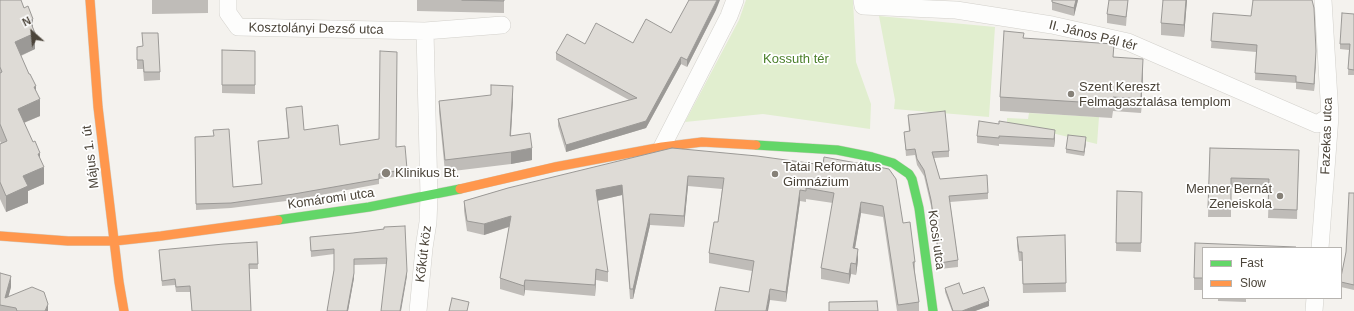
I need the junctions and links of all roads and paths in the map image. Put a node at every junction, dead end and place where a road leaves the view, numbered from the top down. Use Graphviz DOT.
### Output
graph roads {
  1 [pos="90,0"];
  2 [pos="228,0"];
  3 [pos="735,0"];
  4 [pos="1323,0"];
  5 [pos="863,3"];
  6 [pos="502,25"];
  7 [pos="425,31"];
  8 [pos="1330,116"];
  9 [pos="662,147"];
  10 [pos="429,196"];
  11 [pos="0,236"];
  12 [pos="115,241"];
  13 [pos="1320,247"];
  14 [pos="1316,299"];
  15 [pos="124,311"];
  16 [pos="418,311"];
  17 [pos="933,311"];
  18 [pos="1314,311"];
  1 -- 12 [label="street, Május 1. út"];
  2 -- 7 [label="street, Kosztolányi Dezső utca"];
  3 -- 9 [label="street"];
  4 -- 8 [label="street, Fazekas utca"];
  5 -- 8 [label="street, II. János Pál tér"];
  6 -- 7 [label="street, Kosztolányi Dezső utca"];
  7 -- 10 [label="street"];
  8 -- 13 [label="street, Fazekas utca"];
  9 -- 10 [label="street, Komáromi utca"];
  9 -- 17 [label="street, Kocsi utca"];
  10 -- 12 [label="street, Komáromi utca"];
  10 -- 16 [label="street, Kőkút köz"];
  11 -- 12 [label="street, Komáromi utca"];
  12 -- 15 [label="street, Május 1. út"];
  14 -- 18 [label="street"];
}
